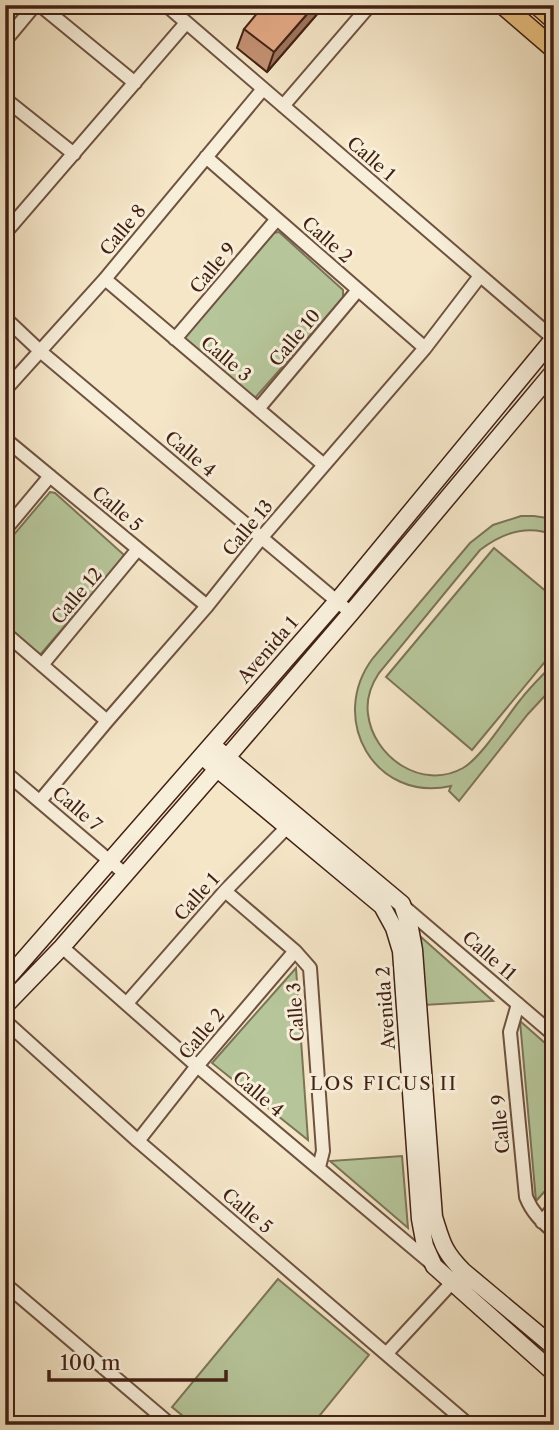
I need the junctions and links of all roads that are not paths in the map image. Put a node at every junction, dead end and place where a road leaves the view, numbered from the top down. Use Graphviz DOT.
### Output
graph roads {
  1 [pos="38,5"];
  2 [pos="166,5"];
  3 [pos="370,5"];
  4 [pos="503,5"];
  5 [pos="537,5"];
  6 [pos="554,20"];
  7 [pos="186,23"];
  8 [pos="5,41"];
  9 [pos="554,49"];
  10 [pos="135,83"];
  11 [pos="263,89"];
  12 [pos="5,99"];
  13 [pos="283,106"];
  14 [pos="74,154"];
  15 [pos="206,157"];
  16 [pos="277,219"];
  17 [pos="7,227"];
  18 [pos="480,276"];
  19 [pos="105,279"];
  20 [pos="358,290"];
  21 [pos="7,319"];
  22 [pos="176,339"];
  23 [pos="554,339"];
  24 [pos="425,348"];
  25 [pos="40,351"];
  26 [pos="554,371"];
  27 [pos="5,390"];
  28 [pos="258,409"];
  29 [pos="5,439"];
  30 [pos="324,465"];
  31 [pos="50,476"];
  32 [pos="5,530"];
  33 [pos="262,537"];
  34 [pos="138,549"];
  35 [pos="337,601"];
  36 [pos="207,606"];
  37 [pos="351,613"];
  38 [pos="5,634"];
  39 [pos="42,666"];
  40 [pos="107,721"];
  41 [pos="206,750"];
  42 [pos="221,763"];
  43 [pos="5,772"];
  44 [pos="40,801"];
  45 [pos="292,822"];
  46 [pos="111,861"];
  47 [pos="125,874"];
  48 [pos="225,891"];
  49 [pos="402,904"];
  50 [pos="62,947"];
  51 [pos="295,951"];
  52 [pos="5,981"];
  53 [pos="127,1003"];
  54 [pos="518,1004"];
  55 [pos="5,1006"];
  56 [pos="5,1021"];
  57 [pos="554,1035"];
  58 [pos="197,1066"];
  59 [pos="138,1141"];
  60 [pos="319,1167"];
  61 [pos="554,1207"];
  62 [pos="542,1222"];
  63 [pos="554,1232"];
  64 [pos="434,1266"];
  65 [pos="458,1277"];
  66 [pos="5,1284"];
  67 [pos="552,1341"];
  68 [pos="387,1353"];
  69 [pos="535,1356"];
  70 [pos="554,1373"];
  71 [pos="171,1425"];
  72 [pos="469,1425"];
  1 -- 8 [label="street"];
  1 -- 10 [label="street"];
  2 -- 7 [label="street, Calle 1"];
  3 -- 13 [label="street"];
  4 -- 9 [label="main road"];
  5 -- 6 [label="main road"];
  7 -- 10 [label="street"];
  7 -- 11 [label="street, Calle 1"];
  10 -- 14 [label="street"];
  11 -- 13 [label="street, Calle 1"];
  11 -- 15 [label="street, Calle 8"];
  12 -- 14 [label="street"];
  13 -- 18 [label="street, Calle 1"];
  14 -- 17 [label="street"];
  15 -- 16 [label="street, Calle 2"];
  15 -- 19 [label="street, Calle 8"];
  16 -- 20 [label="street, Calle 2"];
  16 -- 22 [label="street, Calle 9"];
  18 -- 23 [label="street, Calle 1"];
  18 -- 24 [label="street, Calle 13"];
  19 -- 22 [label="street, Calle 3"];
  19 -- 25 [label="street, Calle 8"];
  20 -- 24 [label="street, Calle 2"];
  20 -- 28 [label="street, Calle 10"];
  21 -- 25 [label="street, Calle 4"];
  22 -- 28 [label="street, Calle 3"];
  23 -- 35 [label="street, Avenida 1"];
  24 -- 30 [label="street, Calle 13"];
  25 -- 27 [label="street, Calle 8"];
  25 -- 33 [label="street, Calle 4"];
  26 -- 37 [label="street"];
  28 -- 30 [label="street, Calle 3"];
  29 -- 31 [label="street, Calle 5"];
  30 -- 33 [label="street, Calle 13"];
  31 -- 32 [label="street"];
  31 -- 34 [label="street, Calle 5"];
  33 -- 35 [label="street, Calle 4"];
  33 -- 36 [label="street, Calle 13"];
  34 -- 36 [label="street, Calle 5"];
  34 -- 39 [label="street, Calle 12"];
  35 -- 37 [label="street, Calle 4"];
  35 -- 41 [label="street, Avenida 1"];
  36 -- 40 [label="street, Calle 13"];
  37 -- 42 [label="street"];
  38 -- 39 [label="street"];
  39 -- 40 [label="street"];
  40 -- 44 [label="street, Calle 13"];
  41 -- 42 [label="street, Avenida 2"];
  41 -- 46 [label="street, Avenida 1"];
  42 -- 45 [label="street, Avenida 2"];
  42 -- 47 [label="street"];
  43 -- 44 [label="street, Calle 7"];
  44 -- 46 [label="street, Calle 7"];
  45 -- 48 [label="street, Calle 1"];
  45 -- 49 [label="street, Avenida 2"];
  45 -- 64 [label="street, Avenida 2"];
  46 -- 47 [label="street, Calle 7"];
  46 -- 52 [label="street, Avenida 1"];
  47 -- 50 [label="street"];
  48 -- 51 [label="street, Calle 3"];
  48 -- 53 [label="street, Calle 1"];
  49 -- 54 [label="street, Calle 11"];
  49 -- 65 [label="street, Avenida 2"];
  50 -- 53 [label="street, Calle 4"];
  50 -- 55 [label="street"];
  51 -- 58 [label="street, Calle 2"];
  51 -- 60 [label="street, Calle 3"];
  53 -- 58 [label="street, Calle 4"];
  54 -- 57 [label="street, Calle 11"];
  54 -- 62 [label="street, Calle 9"];
  56 -- 59 [label="street, Calle 5"];
  58 -- 59 [label="street, Calle 2"];
  58 -- 60 [label="street, Calle 4"];
  59 -- 68 [label="street, Calle 5"];
  60 -- 64 [label="street, Calle 4"];
  61 -- 62 [label="street"];
  62 -- 63 [label="street, Calle 9"];
  64 -- 65 [label="street, Avenida 2"];
  65 -- 67 [label="street, Avenida 2"];
  65 -- 68 [label="street"];
  65 -- 69 [label="street, Avenida 2"];
  66 -- 71 [label="street"];
  67 -- 69 [label="street"];
  68 -- 72 [label="street, Calle 5"];
  69 -- 70 [label="street, Avenida 2"];
}
